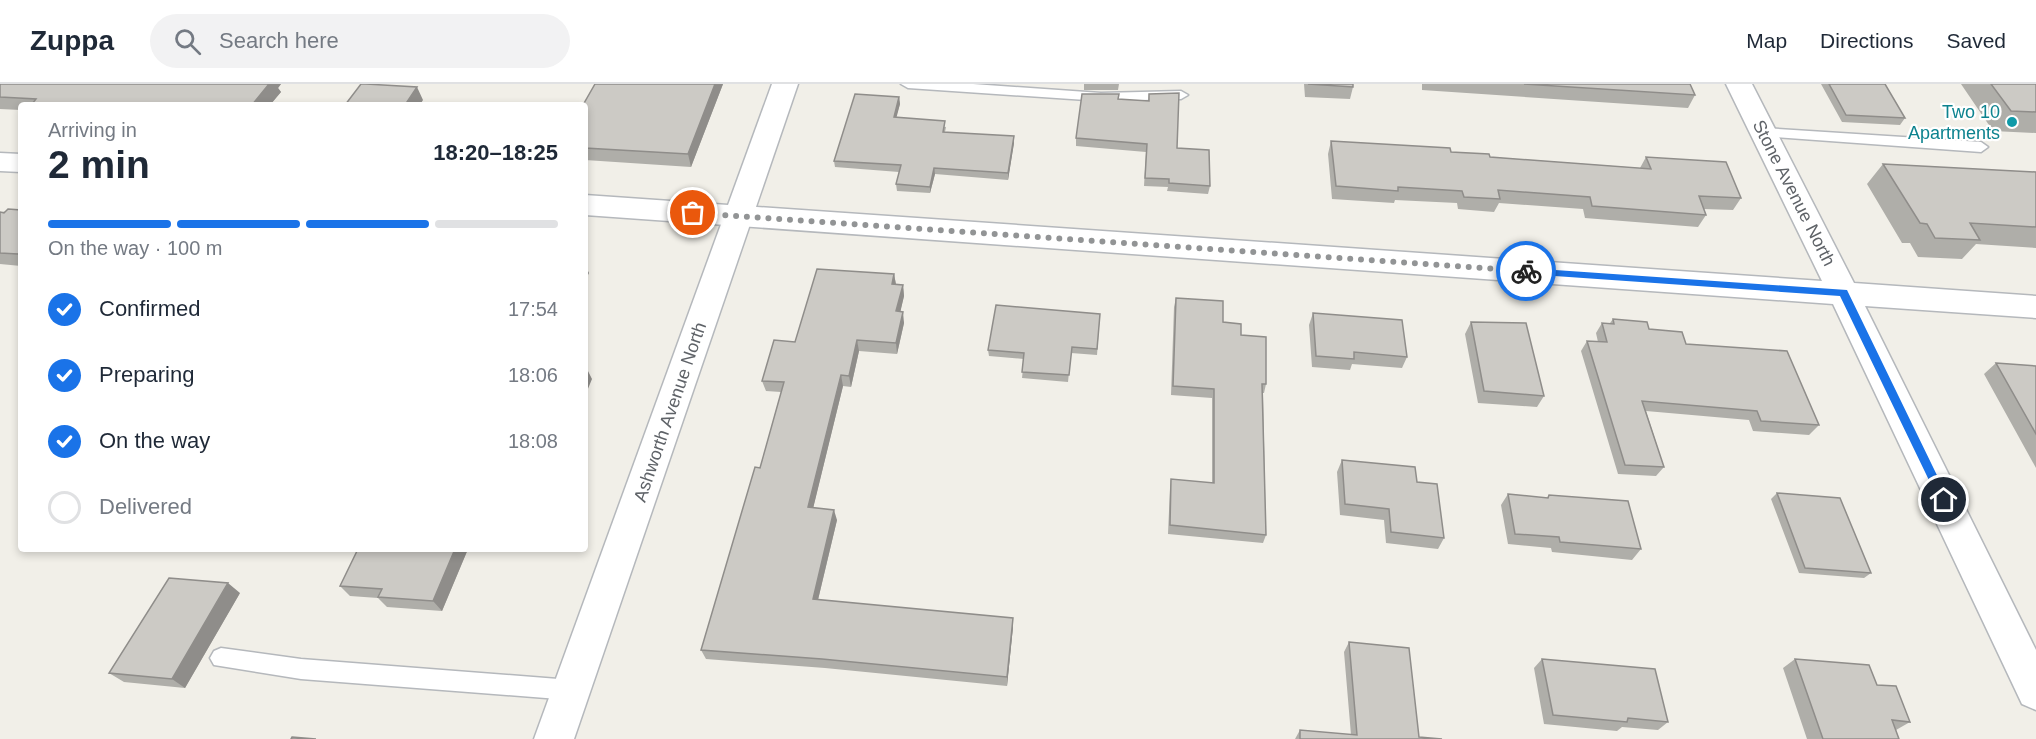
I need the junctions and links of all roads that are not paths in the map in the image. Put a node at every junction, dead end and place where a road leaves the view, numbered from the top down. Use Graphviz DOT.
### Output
graph roads {
  1 [pos="784,84"];
  2 [pos="908,84"];
  3 [pos="1739,84"];
  4 [pos="1180,96"];
  5 [pos="1764,133"];
  6 [pos="1982,147"];
  7 [pos="0,162"];
  8 [pos="18,163"];
  9 [pos="588,205"];
  10 [pos="737,217"];
  11 [pos="1843,292"];
  12 [pos="2036,307"];
  13 [pos="221,658"];
  14 [pos="571,690"];
  15 [pos="2036,691"];
  16 [pos="554,739"];
  1 -- 10 [label="street, Ashworth Avenue North"];
  2 -- 4 [label="lane"];
  3 -- 5 [label="street, Stone Avenue North"];
  5 -- 6 [label="lane"];
  5 -- 11 [label="street, Stone Avenue North"];
  7 -- 8 [label="street"];
  9 -- 10 [label="street"];
  10 -- 11 [label="street"];
  10 -- 14 [label="street, Ashworth Avenue North"];
  11 -- 12 [label="street"];
  11 -- 15 [label="street, Stone Avenue North"];
  13 -- 14 [label="lane"];
  14 -- 16 [label="street, Ashworth Avenue North"];
}
